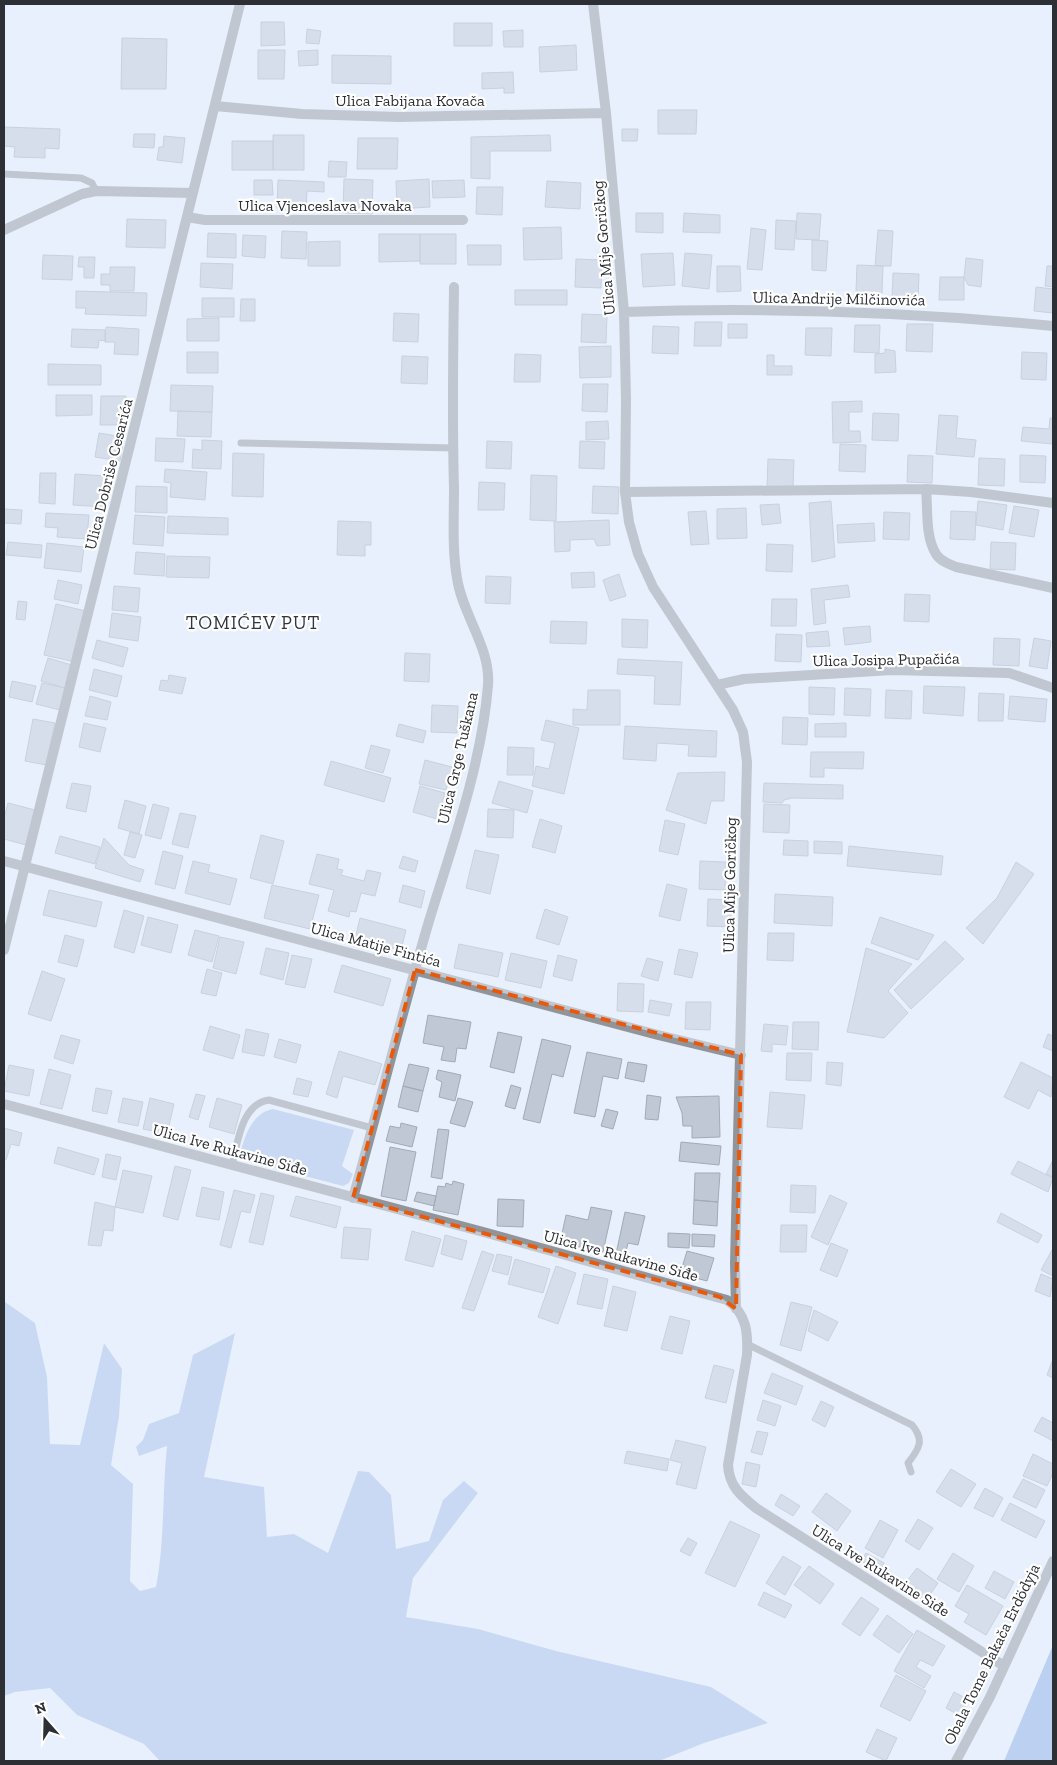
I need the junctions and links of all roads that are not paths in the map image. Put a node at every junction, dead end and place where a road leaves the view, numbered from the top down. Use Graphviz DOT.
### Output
graph roads {
  1 [pos="240,4"];
  2 [pos="592,4"];
  3 [pos="215,106"];
  4 [pos="606,113"];
  5 [pos="4,174"];
  6 [pos="96,191"];
  7 [pos="193,193"];
  8 [pos="187,217"];
  9 [pos="463,220"];
  10 [pos="4,230"];
  11 [pos="454,287"];
  12 [pos="624,312"];
  13 [pos="1053,326"];
  14 [pos="241,443"];
  15 [pos="453,448"];
  16 [pos="926,489"];
  17 [pos="624,492"];
  18 [pos="1053,503"];
  19 [pos="1053,588"];
  20 [pos="717,685"];
  21 [pos="1053,688"];
  22 [pos="4,861"];
  23 [pos="24,867"];
  24 [pos="4,950"];
  25 [pos="415,970"];
  26 [pos="741,1055"];
  27 [pos="4,1104"];
  28 [pos="372,1128"];
  29 [pos="232,1165"];
  30 [pos="353,1198"];
  31 [pos="736,1309"];
  32 [pos="747,1344"];
  33 [pos="911,1472"];
  34 [pos="1053,1561"];
  35 [pos="1004,1666"];
  36 [pos="956,1761"];
  1 -- 3 [label="street, Ulica Dobriše Cesarića"];
  2 -- 4 [label="street, Ulica Mije Goričkog"];
  3 -- 4 [label="street, Ulica Fabijana Kovača"];
  3 -- 7 [label="street, Ulica Dobriše Cesarića"];
  4 -- 12 [label="street, Ulica Mije Goričkog"];
  5 -- 6 [label="lane"];
  6 -- 7 [label="street"];
  6 -- 10 [label="street"];
  7 -- 8 [label="street, Ulica Dobriše Cesarića"];
  8 -- 9 [label="street, Ulica Vjenceslava Novaka"];
  8 -- 23 [label="street, Ulica Dobriše Cesarića"];
  11 -- 15 [label="street, Ulica Grge Tuškana"];
  12 -- 13 [label="street, Ulica Andrije Milčinovića"];
  12 -- 17 [label="street, Ulica Mije Goričkog"];
  14 -- 15 [label="lane"];
  15 -- 25 [label="street, Ulica Grge Tuškana"];
  16 -- 17 [label="street"];
  16 -- 18 [label="street"];
  16 -- 19 [label="street"];
  17 -- 20 [label="street, Ulica Mije Goričkog"];
  20 -- 21 [label="street, Ulica Josipa Pupačića"];
  20 -- 26 [label="street, Ulica Mije Goričkog"];
  22 -- 23 [label="street, Ulica Matije Fintića"];
  23 -- 24 [label="street, Ulica Dobriše Cesarića"];
  23 -- 25 [label="street, Ulica Matije Fintića"];
  25 -- 26 [label="street, Ulica Matije Fintića"];
  25 -- 28 [label="street, Ulica Grge Tuškana"];
  26 -- 31 [label="street, Ulica Mije Goričkog"];
  27 -- 29 [label="street, Ulica Ive Rukavine Siđe"];
  28 -- 29 [label="lane"];
  28 -- 30 [label="street, Ulica Grge Tuškana"];
  29 -- 30 [label="street, Ulica Ive Rukavine Siđe"];
  30 -- 31 [label="street, Ulica Ive Rukavine Siđe"];
  31 -- 32 [label="street, Ulica Ive Rukavine Siđe"];
  32 -- 33 [label="lane"];
  32 -- 35 [label="street, Ulica Ive Rukavine Siđe"];
  34 -- 35 [label="street, Obala Tome Bakača Erdödyja"];
  35 -- 36 [label="street, Obala Tome Bakača Erdödyja"];
}
